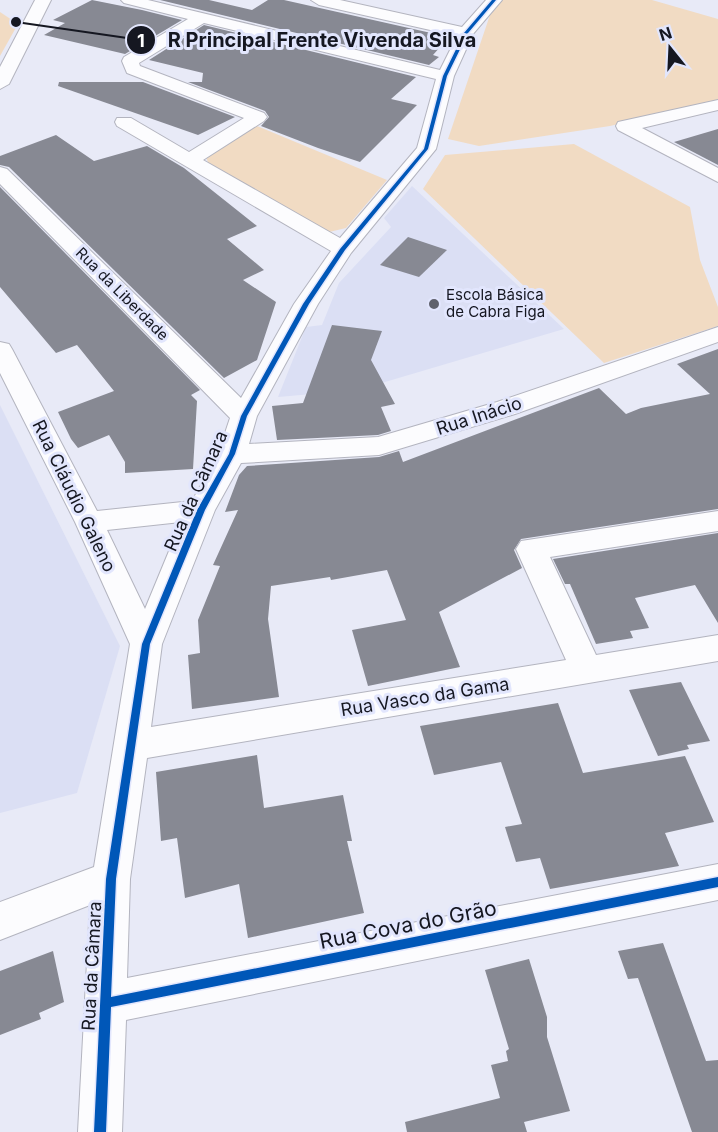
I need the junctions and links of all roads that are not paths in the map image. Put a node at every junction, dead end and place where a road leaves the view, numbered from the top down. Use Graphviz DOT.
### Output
graph roads {
  1 [pos="43,0"];
  2 [pos="129,0"];
  3 [pos="319,0"];
  4 [pos="494,0"];
  5 [pos="202,17"];
  6 [pos="466,33"];
  7 [pos="445,76"];
  8 [pos="0,84"];
  9 [pos="718,105"];
  10 [pos="123,122"];
  11 [pos="190,160"];
  12 [pos="0,172"];
  13 [pos="718,176"];
  14 [pos="343,249"];
  15 [pos="718,334"];
  16 [pos="0,348"];
  17 [pos="244,416"];
  18 [pos="232,454"];
  19 [pos="201,510"];
  20 [pos="718,521"];
  21 [pos="89,522"];
  22 [pos="146,644"];
  23 [pos="718,648"];
  24 [pos="587,670"];
  25 [pos="132,745"];
  26 [pos="111,879"];
  27 [pos="718,882"];
  28 [pos="0,921"];
  29 [pos="105,1003"];
  30 [pos="100,1132"];
  1 -- 8 [label="street"];
  2 -- 5 [label="street"];
  3 -- 6 [label="street"];
  4 -- 6 [label="street, Rua da Câmara"];
  5 -- 7 [label="street"];
  5 -- 11 [label="street"];
  6 -- 7 [label="street, Rua da Câmara"];
  7 -- 14 [label="street, Rua da Câmara"];
  9 -- 13 [label="street"];
  10 -- 11 [label="street"];
  11 -- 14 [label="street"];
  12 -- 17 [label="street, Rua da Liberdade"];
  14 -- 17 [label="street, Rua da Câmara"];
  15 -- 18 [label="street, Rua Inácio"];
  16 -- 21 [label="street, Rua Cláudio Galeno"];
  17 -- 18 [label="street, Rua da Câmara"];
  18 -- 19 [label="street, Rua da Câmara"];
  19 -- 21 [label="street"];
  19 -- 22 [label="street, Rua da Câmara"];
  20 -- 24 [label="street"];
  21 -- 22 [label="street, Rua Cláudio Galeno"];
  22 -- 25 [label="street, Rua da Câmara"];
  23 -- 24 [label="street, Rua Vasco da Gama"];
  24 -- 25 [label="street, Rua Vasco da Gama"];
  25 -- 26 [label="street, Rua da Câmara"];
  26 -- 28 [label="street"];
  26 -- 29 [label="street, Rua da Câmara"];
  27 -- 29 [label="street, Rua Cova do Grão"];
  29 -- 30 [label="street, Rua da Câmara"];
}
